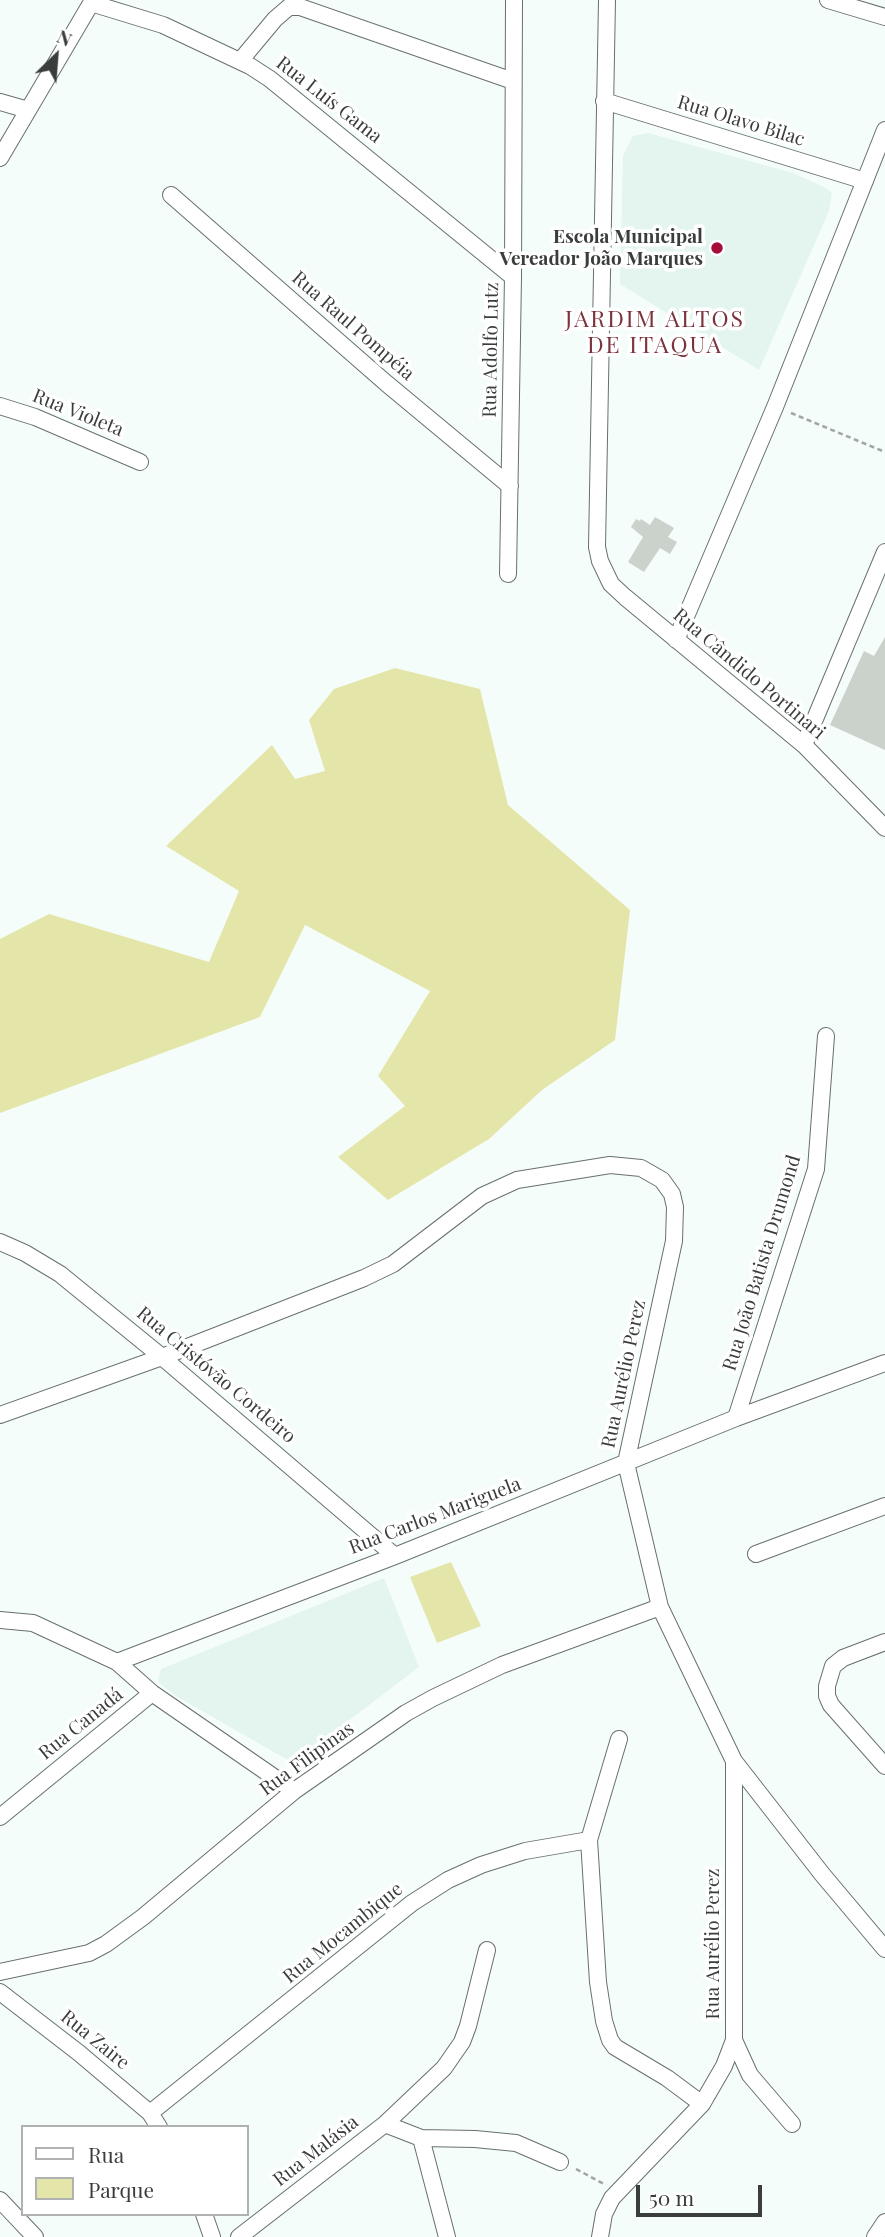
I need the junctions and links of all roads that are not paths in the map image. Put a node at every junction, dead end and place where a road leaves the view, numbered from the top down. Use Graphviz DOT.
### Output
graph roads {
  1 [pos="514,0"];
  2 [pos="607,0"];
  3 [pos="828,0"];
  4 [pos="92,1"];
  5 [pos="885,17"];
  6 [pos="240,61"];
  7 [pos="513,81"];
  8 [pos="604,101"];
  9 [pos="0,102"];
  10 [pos="28,110"];
  11 [pos="885,130"];
  12 [pos="0,158"];
  13 [pos="865,181"];
  14 [pos="171,195"];
  15 [pos="513,276"];
  16 [pos="0,406"];
  17 [pos="140,462"];
  18 [pos="510,486"];
  19 [pos="885,552"];
  20 [pos="508,574"];
  21 [pos="676,640"];
  22 [pos="804,746"];
  23 [pos="885,828"];
  24 [pos="826,1036"];
  25 [pos="0,1242"];
  26 [pos="162,1357"];
  27 [pos="885,1363"];
  28 [pos="0,1415"];
  29 [pos="737,1418"];
  30 [pos="626,1463"];
  31 [pos="885,1506"];
  32 [pos="756,1554"];
  33 [pos="396,1556"];
  34 [pos="660,1607"];
  35 [pos="0,1620"];
  36 [pos="885,1642"];
  37 [pos="117,1662"];
  38 [pos="152,1693"];
  39 [pos="619,1739"];
  40 [pos="734,1761"];
  41 [pos="885,1766"];
  42 [pos="294,1791"];
  43 [pos="0,1817"];
  44 [pos="589,1840"];
  45 [pos="885,1949"];
  46 [pos="487,1950"];
  47 [pos="0,1972"];
  48 [pos="0,1992"];
  49 [pos="734,2040"];
  50 [pos="702,2104"];
  51 [pos="154,2120"];
  52 [pos="385,2124"];
  53 [pos="792,2124"];
  54 [pos="421,2138"];
  55 [pos="560,2162"];
  56 [pos="0,2200"];
  57 [pos="205,2216"];
  58 [pos="885,2222"];
  59 [pos="35,2237"];
  60 [pos="212,2237"];
  61 [pos="239,2237"];
  62 [pos="447,2237"];
  63 [pos="600,2237"];
  64 [pos="875,2237"];
  1 -- 7 [label="street, Rua Adolfo Lutz"];
  2 -- 8 [label="street"];
  3 -- 5 [label="street"];
  4 -- 6 [label="street, Rua Luís Gama"];
  4 -- 10 [label="street"];
  6 -- 7 [label="street"];
  6 -- 15 [label="street, Rua Luís Gama"];
  7 -- 15 [label="street, Rua Adolfo Lutz"];
  8 -- 13 [label="street, Rua Olavo Bilac"];
  8 -- 21 [label="street, Rua Cândido Portinari"];
  9 -- 10 [label="street"];
  10 -- 12 [label="street"];
  11 -- 13 [label="street"];
  13 -- 21 [label="street"];
  14 -- 18 [label="street, Rua Raul Pompéia"];
  15 -- 18 [label="street, Rua Adolfo Lutz"];
  16 -- 17 [label="street, Rua Violeta"];
  18 -- 20 [label="street, Rua Adolfo Lutz"];
  19 -- 22 [label="street"];
  21 -- 22 [label="street, Rua Cândido Portinari"];
  22 -- 23 [label="street, Rua Cândido Portinari"];
  24 -- 29 [label="street, Rua João Batista Drumond"];
  25 -- 26 [label="street, Rua Cristóvão Cordeiro"];
  26 -- 28 [label="street, Rua Aurélio Perez"];
  26 -- 30 [label="street, Rua Aurélio Perez"];
  26 -- 33 [label="street, Rua Cristóvão Cordeiro"];
  27 -- 29 [label="street, Rua Carlos Mariguela"];
  29 -- 30 [label="street, Rua Carlos Mariguela"];
  30 -- 33 [label="street, Rua Carlos Mariguela"];
  30 -- 34 [label="street, Rua Aurélio Perez"];
  31 -- 32 [label="street"];
  33 -- 37 [label="street, Rua Carlos Mariguela"];
  34 -- 40 [label="street, Rua Aurélio Perez"];
  34 -- 42 [label="street, Rua Filipinas"];
  35 -- 37 [label="street"];
  36 -- 41 [label="street"];
  37 -- 38 [label="street"];
  38 -- 42 [label="street, Rua Canadá"];
  38 -- 43 [label="street, Rua Canadá"];
  39 -- 44 [label="street"];
  40 -- 45 [label="street"];
  40 -- 49 [label="street, Rua Aurélio Perez"];
  42 -- 47 [label="street, Rua Filipinas"];
  44 -- 50 [label="street"];
  44 -- 51 [label="street, Rua Mocambique"];
  46 -- 52 [label="street, Rua Malásia"];
  48 -- 51 [label="street, Rua Zaire"];
  49 -- 50 [label="street, Rua Aurélio Perez"];
  49 -- 53 [label="street"];
  50 -- 63 [label="street, Rua Aurélio Perez"];
  52 -- 54 [label="street"];
  52 -- 61 [label="street, Rua Malásia"];
  54 -- 55 [label="street"];
  54 -- 62 [label="street"];
  56 -- 59 [label="street"];
  57 -- 60 [label="street"];
  58 -- 64 [label="street"];
}
